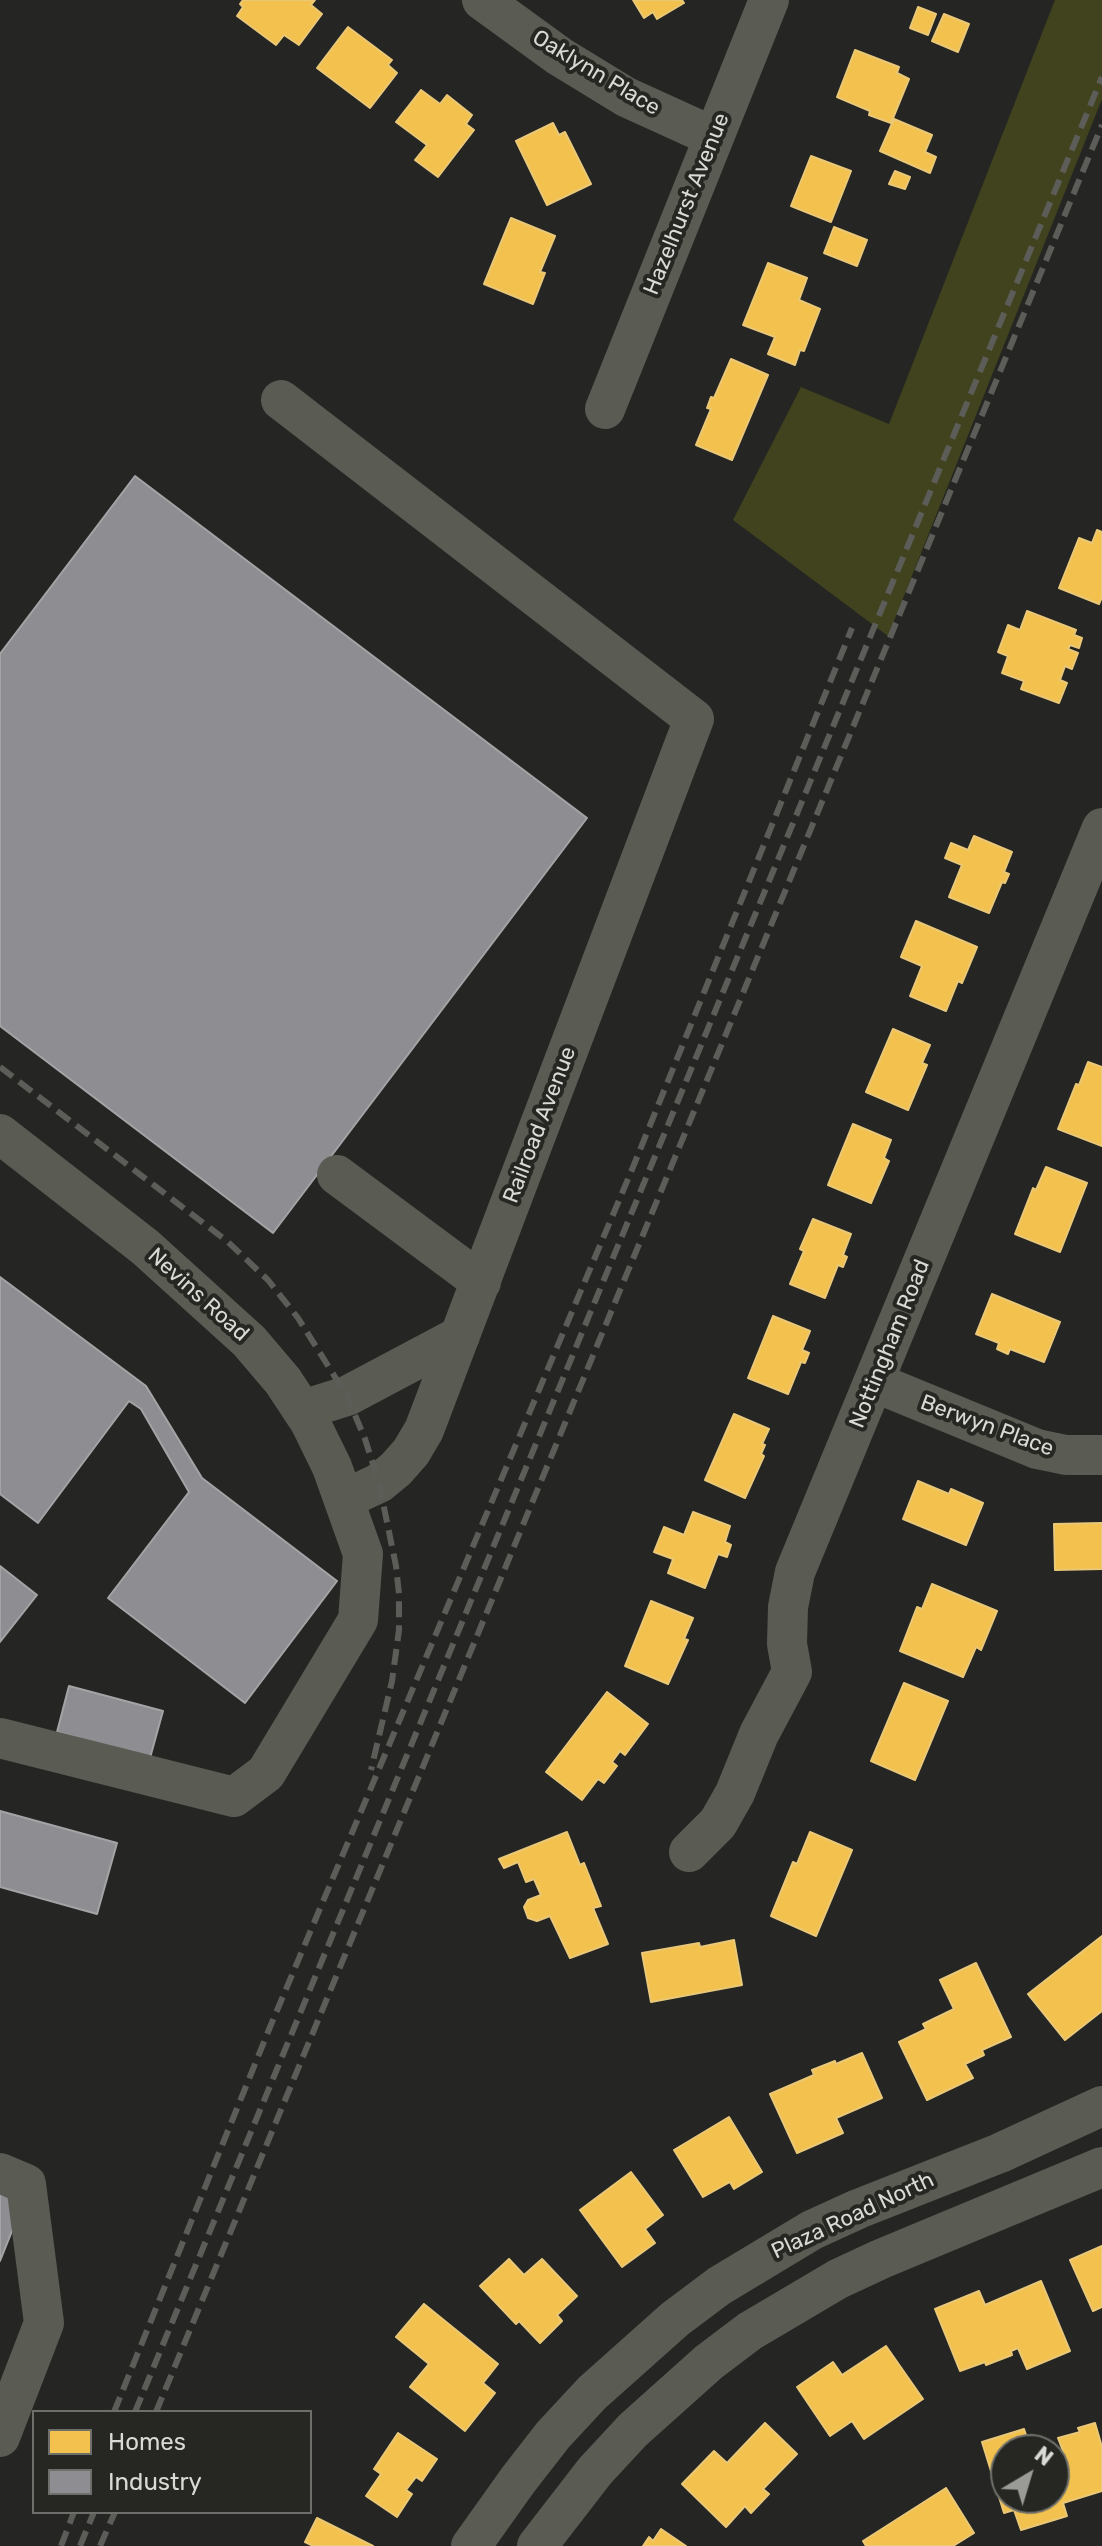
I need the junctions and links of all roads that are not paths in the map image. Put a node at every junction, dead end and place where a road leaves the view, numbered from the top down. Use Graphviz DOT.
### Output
graph roads {
  1 [pos="482,0"];
  2 [pos="769,0"];
  3 [pos="714,137"];
  4 [pos="281,400"];
  5 [pos="605,409"];
  6 [pos="1102,828"];
  7 [pos="0,1134"];
  8 [pos="337,1175"];
  9 [pos="481,1282"];
  10 [pos="460,1336"];
  11 [pos="874,1382"];
  12 [pos="302,1410"];
  13 [pos="1102,1455"];
  14 [pos="345,1499"];
  15 [pos="0,1738"];
  16 [pos="689,1852"];
  17 [pos="1102,2106"];
  18 [pos="1102,2167"];
  19 [pos="0,2173"];
  20 [pos="592,2393"];
  21 [pos="633,2430"];
  22 [pos="0,2437"];
  23 [pos="471,2546"];
  24 [pos="537,2546"];
  1 -- 3 [label="street, Oaklynn Place"];
  2 -- 3 [label="street, Hazelhurst Avenue"];
  3 -- 5 [label="street, Hazelhurst Avenue"];
  4 -- 9 [label="street, Railroad Avenue"];
  6 -- 11 [label="street, Nottingham Road"];
  7 -- 12 [label="street, Nevins Road"];
  8 -- 9 [label="street"];
  9 -- 10 [label="street, Railroad Avenue"];
  10 -- 12 [label="street"];
  10 -- 14 [label="street, Railroad Avenue"];
  11 -- 13 [label="street, Berwyn Place"];
  11 -- 16 [label="street, Nottingham Road"];
  12 -- 14 [label="street, Nevins Road"];
  14 -- 15 [label="street, Nevins Road"];
  17 -- 20 [label="street, Plaza Road North"];
  18 -- 21 [label="street"];
  19 -- 22 [label="street"];
  20 -- 21 [label="street"];
  20 -- 23 [label="street, Plaza Road North"];
  21 -- 24 [label="street"];
}
